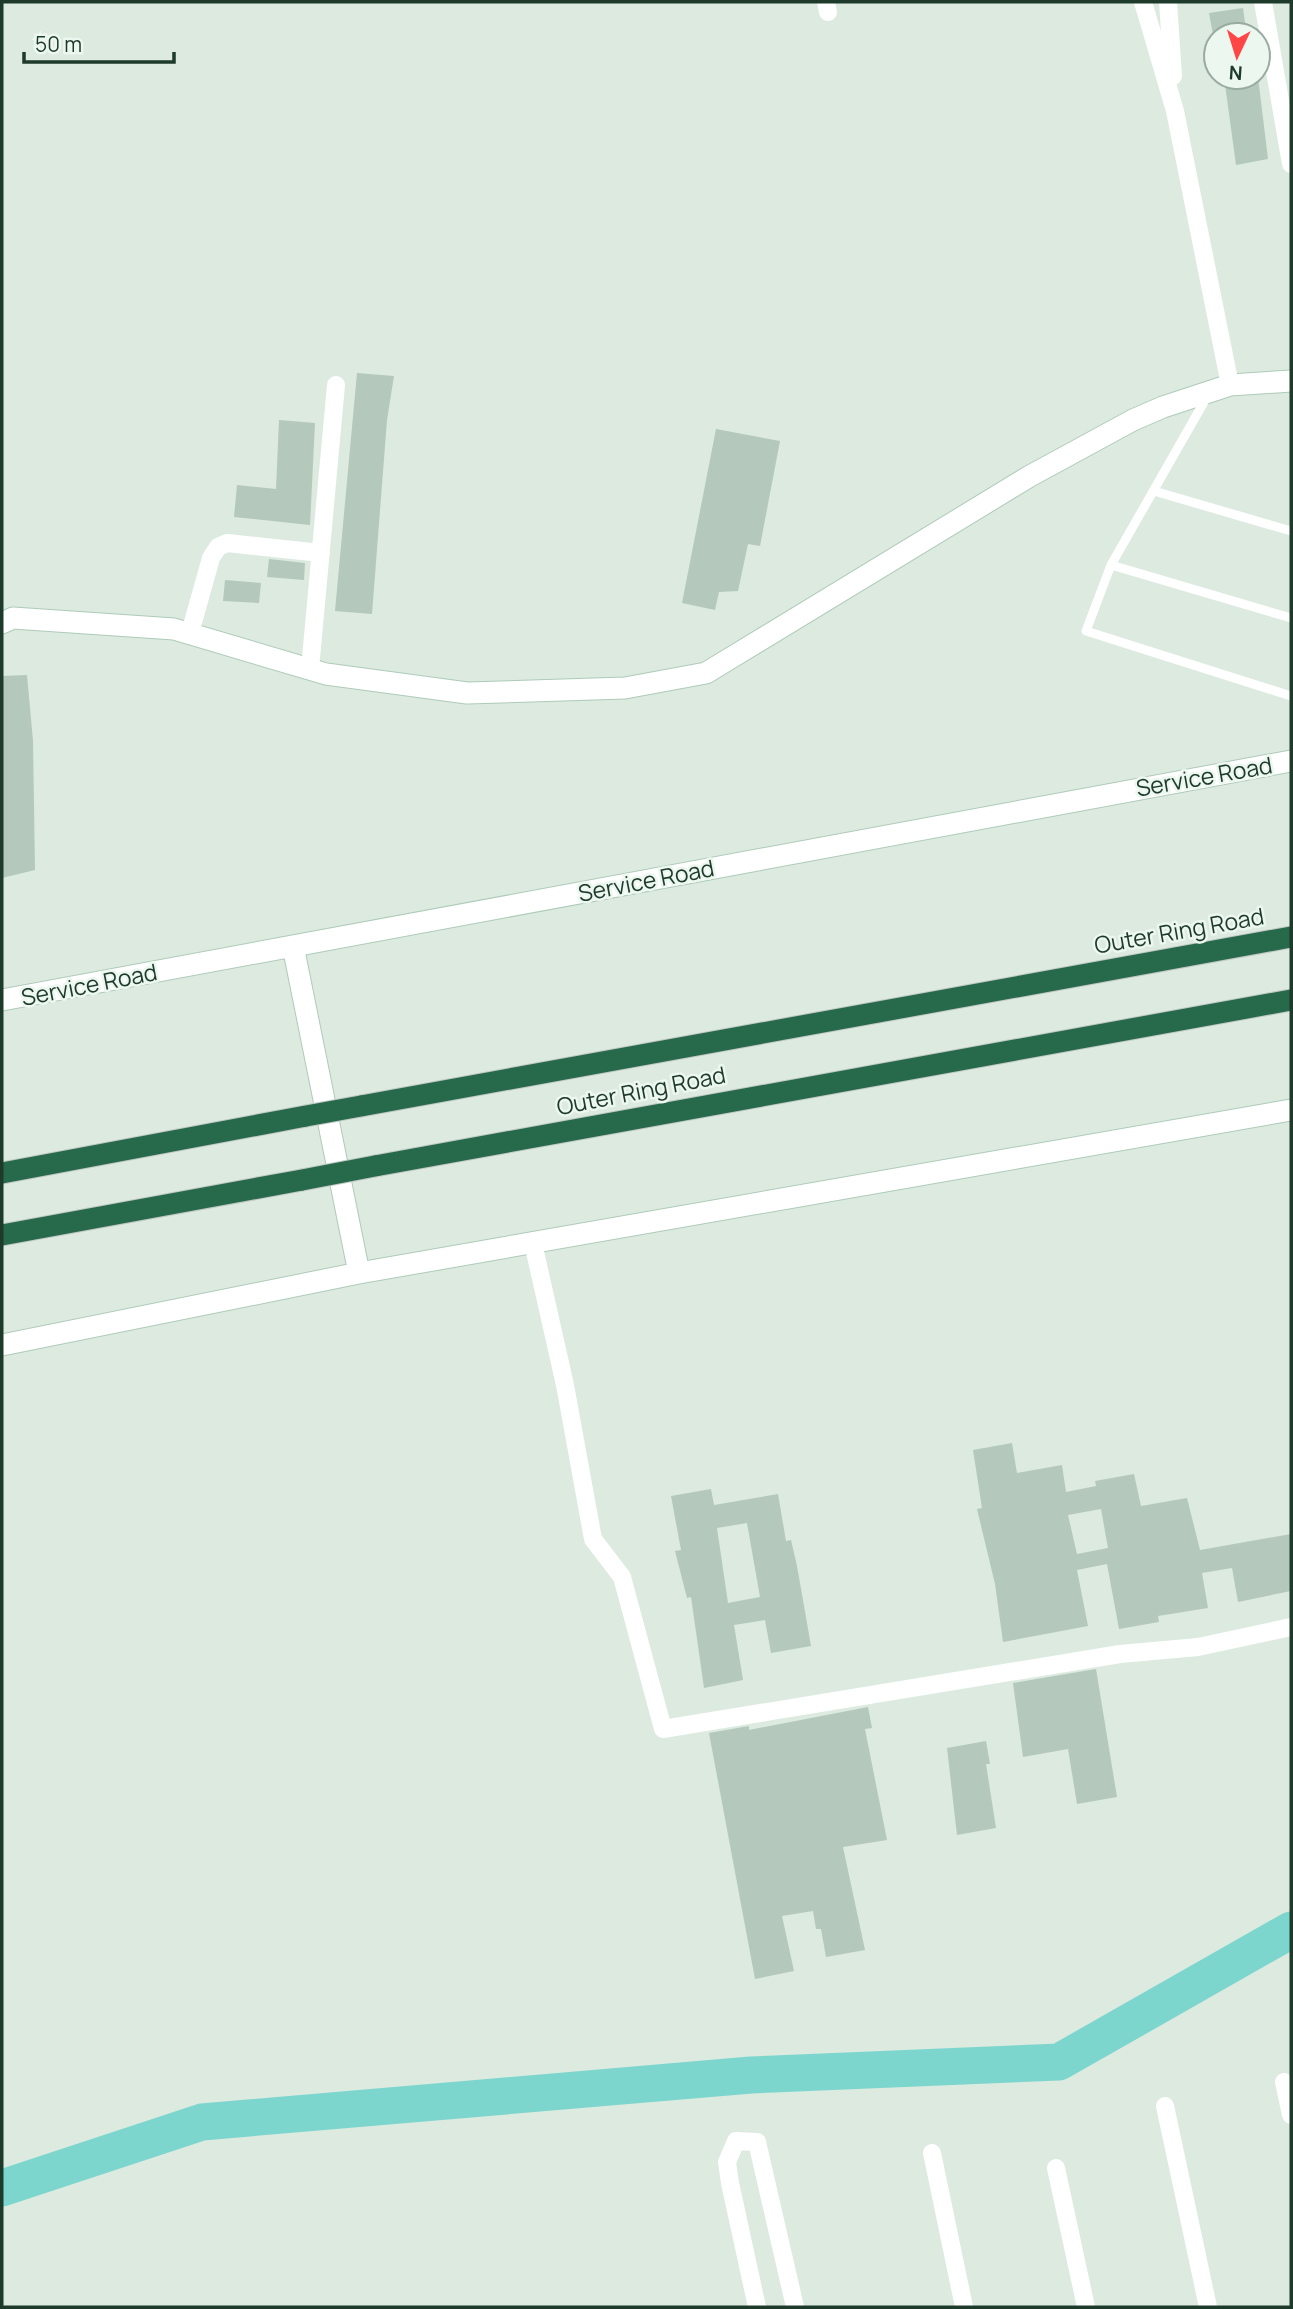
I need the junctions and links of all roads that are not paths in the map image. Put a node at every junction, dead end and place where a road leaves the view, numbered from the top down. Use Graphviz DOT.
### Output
graph roads {
  1 [pos="1143,2"];
  2 [pos="1168,2"];
  3 [pos="1263,2"];
  4 [pos="1175,111"];
  5 [pos="1291,164"];
  6 [pos="1291,381"];
  7 [pos="336,385"];
  8 [pos="1221,388"];
  9 [pos="1154,491"];
  10 [pos="1291,531"];
  11 [pos="321,553"];
  12 [pos="1111,565"];
  13 [pos="1291,618"];
  14 [pos="2,623"];
  15 [pos="190,633"];
  16 [pos="310,669"];
  17 [pos="1291,696"];
  18 [pos="1291,761"];
  19 [pos="1291,937"];
  20 [pos="293,946"];
  21 [pos="2,1000"];
  22 [pos="1291,1000"];
  23 [pos="1291,1110"];
  24 [pos="2,1172"];
  25 [pos="2,1235"];
  26 [pos="533,1243"];
  27 [pos="359,1273"];
  28 [pos="2,1345"];
  29 [pos="1291,1627"];
  30 [pos="1284,2081"];
  31 [pos="1165,2106"];
  32 [pos="1291,2115"];
  33 [pos="932,2153"];
  34 [pos="1056,2168"];
  35 [pos="757,2307"];
  36 [pos="795,2307"];
  37 [pos="964,2307"];
  38 [pos="1086,2307"];
  39 [pos="1208,2307"];
  1 -- 4 [label="street"];
  2 -- 4 [label="street"];
  3 -- 5 [label="street"];
  4 -- 8 [label="street"];
  6 -- 8 [label="main road"];
  7 -- 11 [label="street"];
  8 -- 9 [label="lane"];
  8 -- 16 [label="main road"];
  9 -- 10 [label="lane"];
  9 -- 12 [label="lane"];
  11 -- 15 [label="street"];
  11 -- 16 [label="street"];
  12 -- 13 [label="lane"];
  12 -- 17 [label="lane"];
  14 -- 15 [label="main road"];
  15 -- 16 [label="main road"];
  18 -- 20 [label="main road, Service Road"];
  19 -- 24 [label="highway, Outer Ring Road, bridge"];
  20 -- 21 [label="main road, Service Road"];
  20 -- 27 [label="main road"];
  22 -- 25 [label="highway, Outer Ring Road, bridge"];
  23 -- 26 [label="main road"];
  26 -- 27 [label="main road"];
  26 -- 29 [label="street"];
  27 -- 28 [label="main road"];
  30 -- 32 [label="street"];
  31 -- 39 [label="street"];
  33 -- 37 [label="street"];
  34 -- 38 [label="street"];
  35 -- 36 [label="street"];
}
